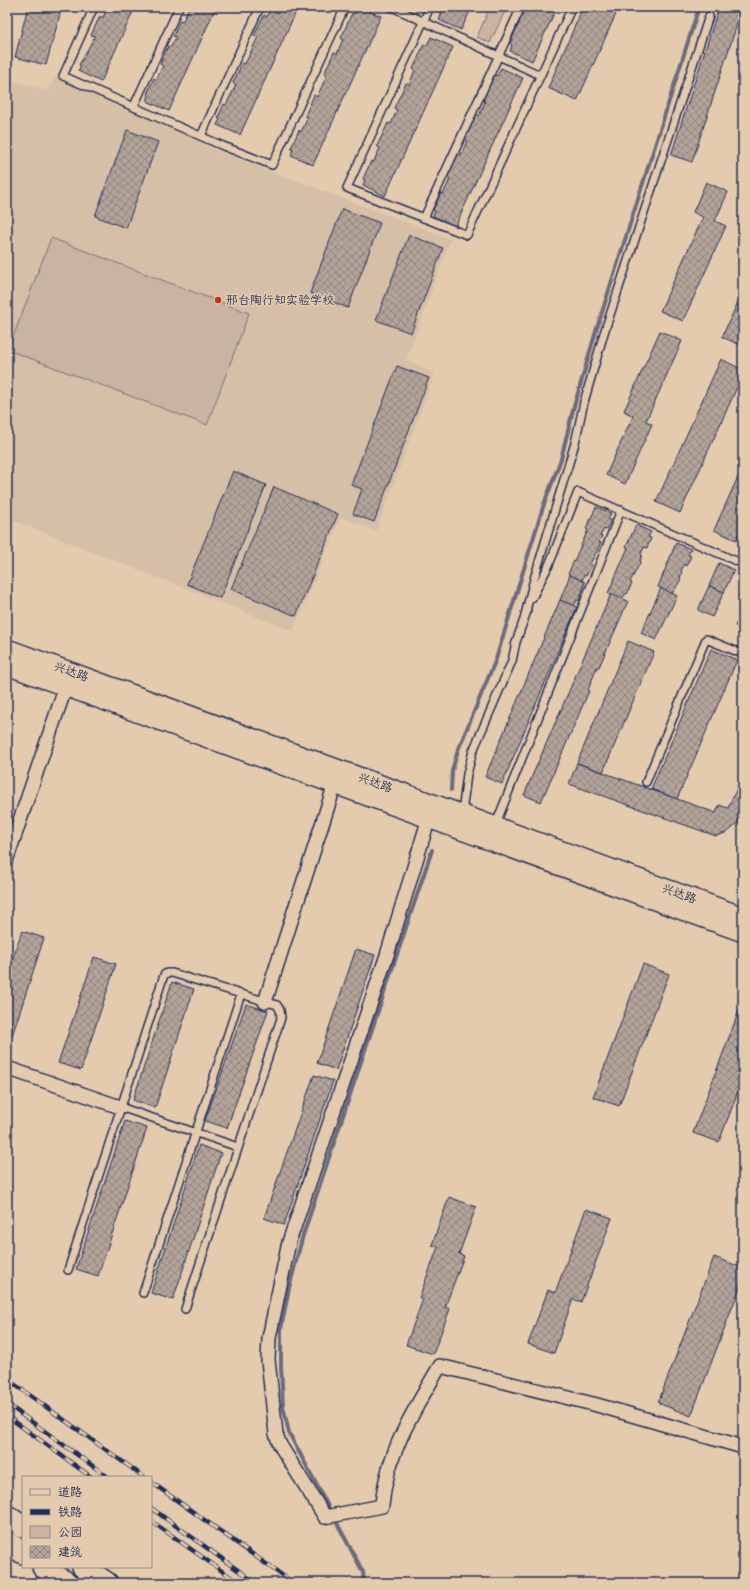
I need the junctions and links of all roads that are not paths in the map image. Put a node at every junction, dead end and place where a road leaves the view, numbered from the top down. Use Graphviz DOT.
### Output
graph roads {
  1 [pos="94,7"];
  2 [pos="179,7"];
  3 [pos="260,7"];
  4 [pos="345,7"];
  5 [pos="392,7"];
  6 [pos="430,7"];
  7 [pos="521,7"];
  8 [pos="572,7"];
  9 [pos="709,16"];
  10 [pos="423,21"];
  11 [pos="498,56"];
  12 [pos="540,75"];
  13 [pos="134,106"];
  14 [pos="201,136"];
  15 [pos="424,218"];
  16 [pos="621,510"];
  17 [pos="743,564"];
  18 [pos="525,614"];
  19 [pos="7,649"];
  20 [pos="743,654"];
  21 [pos="7,665"];
  22 [pos="66,686"];
  23 [pos="646,782"];
  24 [pos="335,784"];
  25 [pos="462,814"];
  26 [pos="429,818"];
  27 [pos="495,826"];
  28 [pos="7,858"];
  29 [pos="743,917"];
  30 [pos="743,932"];
  31 [pos="241,994"];
  32 [pos="265,1002"];
  33 [pos="7,1068"];
  34 [pos="120,1107"];
  35 [pos="195,1132"];
  36 [pos="238,1147"];
  37 [pos="68,1270"];
  38 [pos="142,1293"];
  39 [pos="185,1309"];
  40 [pos="743,1447"];
  41 [pos="7,1516"];
  42 [pos="22,1526"];
  43 [pos="7,1542"];
  44 [pos="22,1552"];
  45 [pos="44,1568"];
  46 [pos="84,1568"];
  47 [pos="67,1583"];
  48 [pos="107,1583"];
  1 -- 13 [label="lane"];
  2 -- 13 [label="lane"];
  3 -- 14 [label="lane"];
  4 -- 14 [label="lane"];
  5 -- 10 [label="lane"];
  6 -- 10 [label="lane"];
  7 -- 11 [label="lane"];
  8 -- 12 [label="lane"];
  9 -- 18 [label="lane"];
  10 -- 11 [label="lane"];
  10 -- 15 [label="lane"];
  11 -- 12 [label="lane"];
  11 -- 15 [label="lane"];
  12 -- 15 [label="lane"];
  13 -- 14 [label="lane"];
  16 -- 17 [label="lane"];
  16 -- 18 [label="lane"];
  16 -- 27 [label="lane"];
  18 -- 25 [label="lane"];
  19 -- 25 [label="main road, 兴达路"];
  20 -- 23 [label="lane"];
  21 -- 22 [label="main road, 兴达路"];
  22 -- 24 [label="main road, 兴达路"];
  22 -- 28 [label="street"];
  24 -- 26 [label="main road, 兴达路"];
  24 -- 32 [label="street"];
  25 -- 27 [label="main road, 兴达路"];
  26 -- 30 [label="main road, 兴达路"];
  26 -- 40 [label="street"];
  27 -- 29 [label="main road, 兴达路"];
  31 -- 32 [label="lane"];
  31 -- 34 [label="lane"];
  31 -- 35 [label="lane"];
  32 -- 36 [label="lane"];
  33 -- 34 [label="street"];
  34 -- 35 [label="lane"];
  34 -- 37 [label="lane"];
  35 -- 36 [label="lane"];
  35 -- 38 [label="lane"];
  36 -- 39 [label="lane"];
  41 -- 42 [label="main road"];
  43 -- 44 [label="main road"];
  45 -- 47 [label="main road"];
  46 -- 48 [label="main road"];
}
